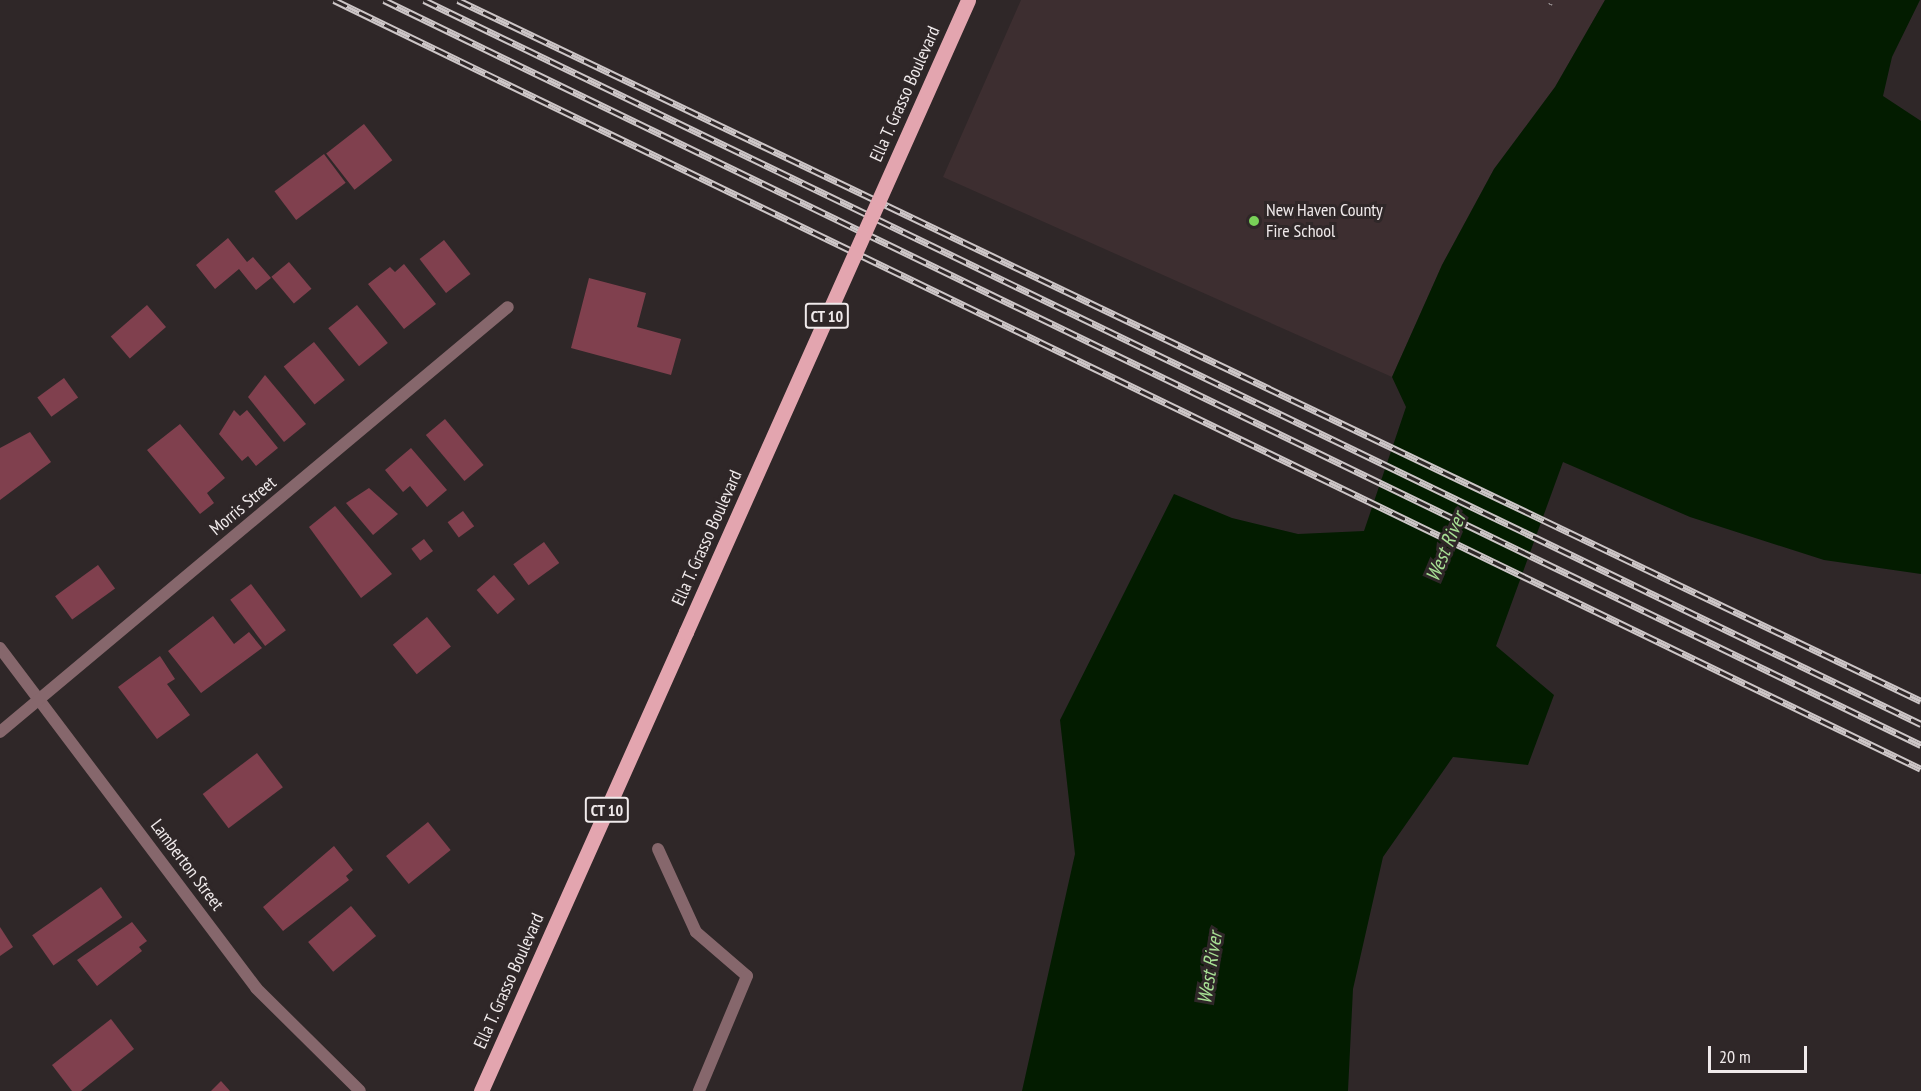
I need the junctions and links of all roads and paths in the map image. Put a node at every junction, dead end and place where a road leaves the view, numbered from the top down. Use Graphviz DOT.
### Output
graph roads {
  1 [pos="968,0"];
  2 [pos="508,307"];
  3 [pos="0,648"];
  4 [pos="39,699"];
  5 [pos="0,732"];
  6 [pos="658,849"];
  7 [pos="360,1091"];
  8 [pos="481,1091"];
  9 [pos="699,1091"];
  1 -- 8 [label="main road, Ella T. Grasso Boulevard / CT 10, bridge"];
  2 -- 4 [label="street, Morris Street"];
  3 -- 4 [label="street, Lamberton Street"];
  4 -- 5 [label="street, Morris Street"];
  4 -- 7 [label="street, Lamberton Street"];
  6 -- 9 [label="street"];
}
